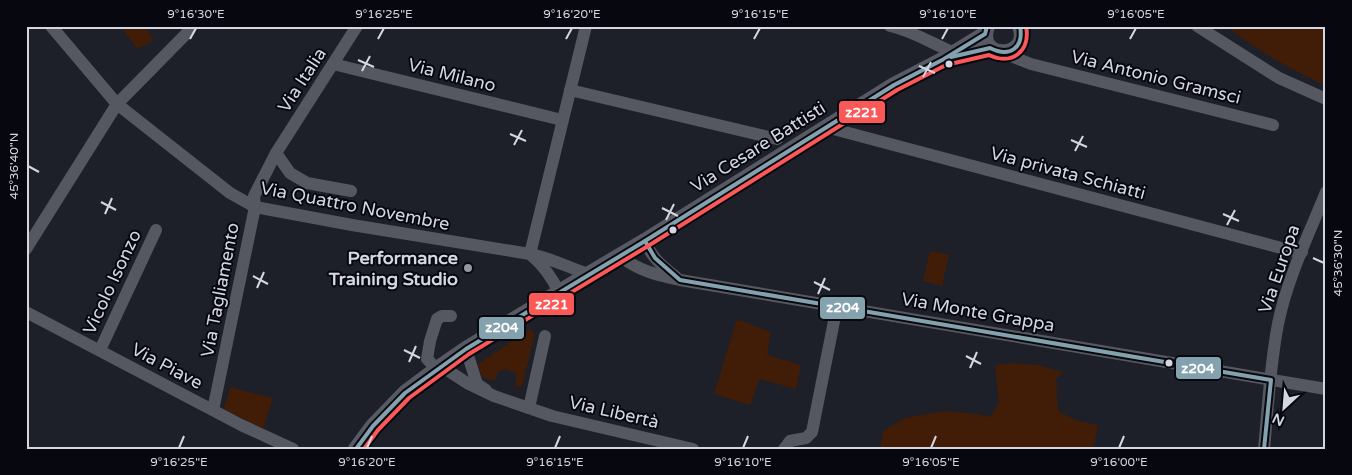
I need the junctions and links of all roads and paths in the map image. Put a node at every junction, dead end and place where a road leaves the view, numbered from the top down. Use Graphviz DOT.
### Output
graph roads {
  1 [pos="52,26"];
  2 [pos="192,26"];
  3 [pos="357,26"];
  4 [pos="586,26"];
  5 [pos="890,26"];
  6 [pos="1197,26"];
  7 [pos="1020,33"];
  8 [pos="991,40"];
  9 [pos="949,56"];
  10 [pos="333,64"];
  11 [pos="1031,64"];
  12 [pos="570,90"];
  13 [pos="1326,99"];
  14 [pos="117,104"];
  15 [pos="562,120"];
  16 [pos="1273,125"];
  17 [pos="826,127"];
  18 [pos="777,139"];
  19 [pos="276,153"];
  20 [pos="351,191"];
  21 [pos="1326,192"];
  22 [pos="255,206"];
  23 [pos="156,230"];
  24 [pos="645,242"];
  25 [pos="26,249"];
  26 [pos="1302,252"];
  27 [pos="530,254"];
  28 [pos="620,256"];
  29 [pos="590,274"];
  30 [pos="680,280"];
  31 [pos="559,292"];
  32 [pos="837,306"];
  33 [pos="26,312"];
  34 [pos="451,316"];
  35 [pos="545,336"];
  36 [pos="466,349"];
  37 [pos="100,350"];
  38 [pos="439,368"];
  39 [pos="1270,380"];
  40 [pos="1326,389"];
  41 [pos="494,396"];
  42 [pos="529,408"];
  43 [pos="214,410"];
  44 [pos="293,449"];
  45 [pos="356,449"];
  46 [pos="692,449"];
  47 [pos="784,449"];
  48 [pos="1264,449"];
  1 -- 14 [label="street, Via Quattro Novembre"];
  2 -- 14 [label="street"];
  3 -- 10 [label="street, Via Italia"];
  4 -- 12 [label="street"];
  5 -- 9 [label="street"];
  6 -- 13 [label="street"];
  7 -- 8 [label="main road, Via Cesare Battisti"];
  7 -- 11 [label="street"];
  8 -- 9 [label="main road, Via Cesare Battisti"];
  8 -- 11 [label="street, Via Antonio Gramsci"];
  9 -- 17 [label="main road, Via Cesare Battisti"];
  10 -- 15 [label="street, Via Milano"];
  10 -- 19 [label="street, Via Italia"];
  11 -- 16 [label="street, Via Antonio Gramsci"];
  12 -- 15 [label="street"];
  12 -- 18 [label="street"];
  14 -- 22 [label="street, Via Quattro Novembre"];
  14 -- 25 [label="street"];
  15 -- 27 [label="street"];
  17 -- 24 [label="main road, Via Cesare Battisti"];
  17 -- 26 [label="street, Via privata Schiatti"];
  19 -- 20 [label="street"];
  19 -- 22 [label="street, Via Italia"];
  21 -- 26 [label="street, Via Europa"];
  22 -- 27 [label="street, Via Quattro Novembre"];
  22 -- 43 [label="street, Via Tagliamento"];
  23 -- 37 [label="street, Vicolo Isonzo"];
  24 -- 28 [label="main road, Via Cesare Battisti"];
  24 -- 30 [label="street, Via Monte Grappa"];
  26 -- 39 [label="street, Via Europa"];
  27 -- 29 [label="street, Via Quattro Novembre"];
  27 -- 31 [label="street"];
  28 -- 29 [label="main road, Via Cesare Battisti"];
  28 -- 30 [label="street, Via Monte Grappa"];
  29 -- 31 [label="main road, Via Cesare Battisti"];
  30 -- 32 [label="street, Via Monte Grappa"];
  31 -- 36 [label="main road, Via Cesare Battisti"];
  32 -- 39 [label="street, Via Monte Grappa"];
  32 -- 47 [label="street"];
  33 -- 37 [label="street, Via Piave"];
  34 -- 38 [label="street"];
  35 -- 42 [label="street"];
  36 -- 38 [label="main road, Via Cesare Battisti"];
  36 -- 41 [label="street, Via Libertà"];
  37 -- 43 [label="street, Via Piave"];
  38 -- 41 [label="street, Via Libertà"];
  38 -- 45 [label="main road, Via Cesare Battisti"];
  39 -- 40 [label="street, Via Monte Grappa"];
  39 -- 48 [label="street, Via Europa"];
  41 -- 42 [label="street, Via Libertà"];
  42 -- 46 [label="street, Via Libertà"];
  43 -- 44 [label="street, Via Piave"];
}
